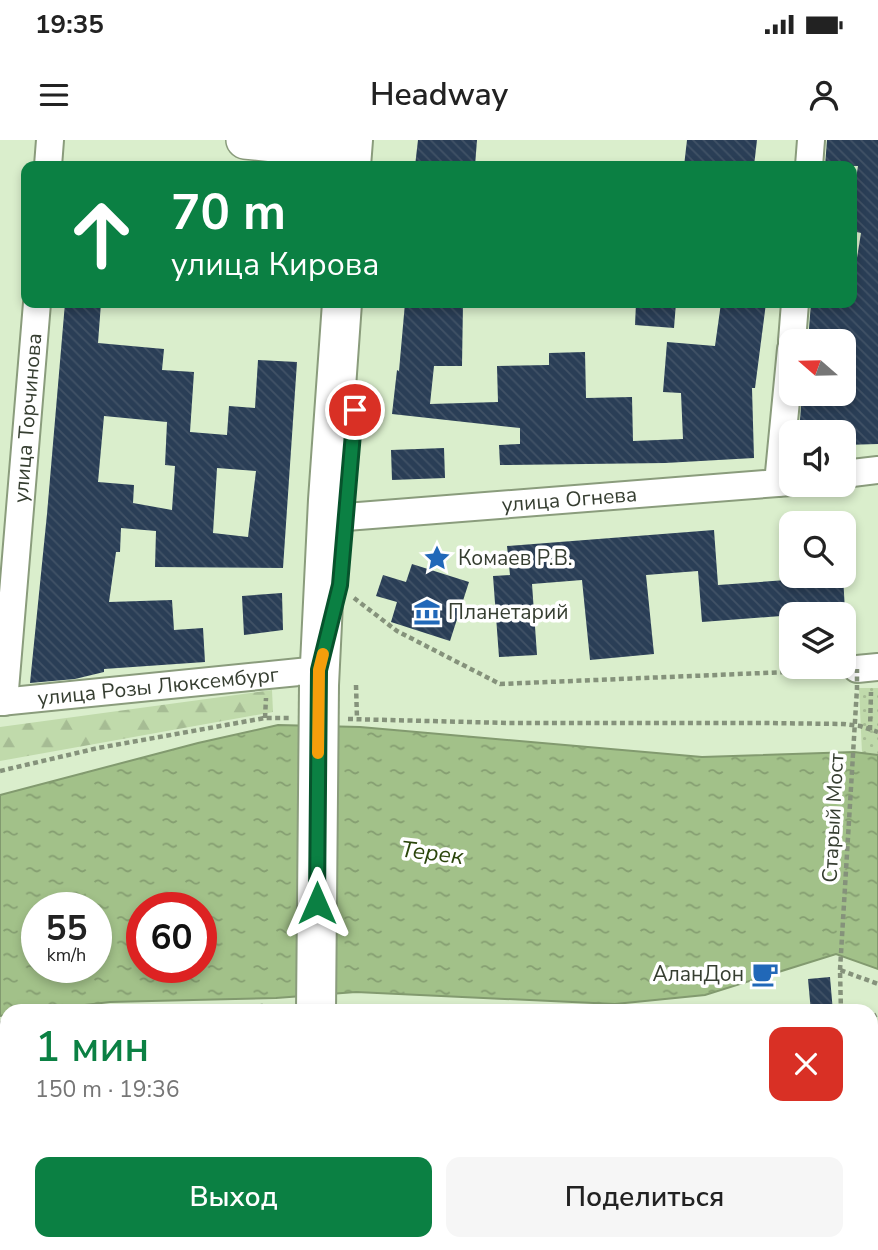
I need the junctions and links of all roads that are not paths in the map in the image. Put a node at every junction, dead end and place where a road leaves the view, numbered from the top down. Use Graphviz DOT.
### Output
graph roads {
  1 [pos="50,140"];
  2 [pos="245,140"];
  3 [pos="811,140"];
  4 [pos="365,152"];
  5 [pos="48,161"];
  6 [pos="809,161"];
  7 [pos="37,308"];
  8 [pos="342,308"];
  9 [pos="365,308"];
  10 [pos="795,308"];
  11 [pos="793,329"];
  12 [pos="878,470"];
  13 [pos="856,473"];
  14 [pos="779,482"];
  15 [pos="346,517"];
  16 [pos="331,680"];
  17 [pos="2,702"];
  18 [pos="316,1004"];
  1 -- 5 [label="street"];
  2 -- 4 [label="street"];
  3 -- 6 [label="street"];
  7 -- 17 [label="street, улица Торчинова"];
  8 -- 16 [label="main road"];
  9 -- 15 [label="main road"];
  10 -- 11 [label="street"];
  12 -- 13 [label="street"];
  14 -- 15 [label="street, улица Огнева"];
  15 -- 16 [label="main road"];
  16 -- 17 [label="street, улица Розы Люксембург"];
  16 -- 18 [label="main road, bridge"];
}
